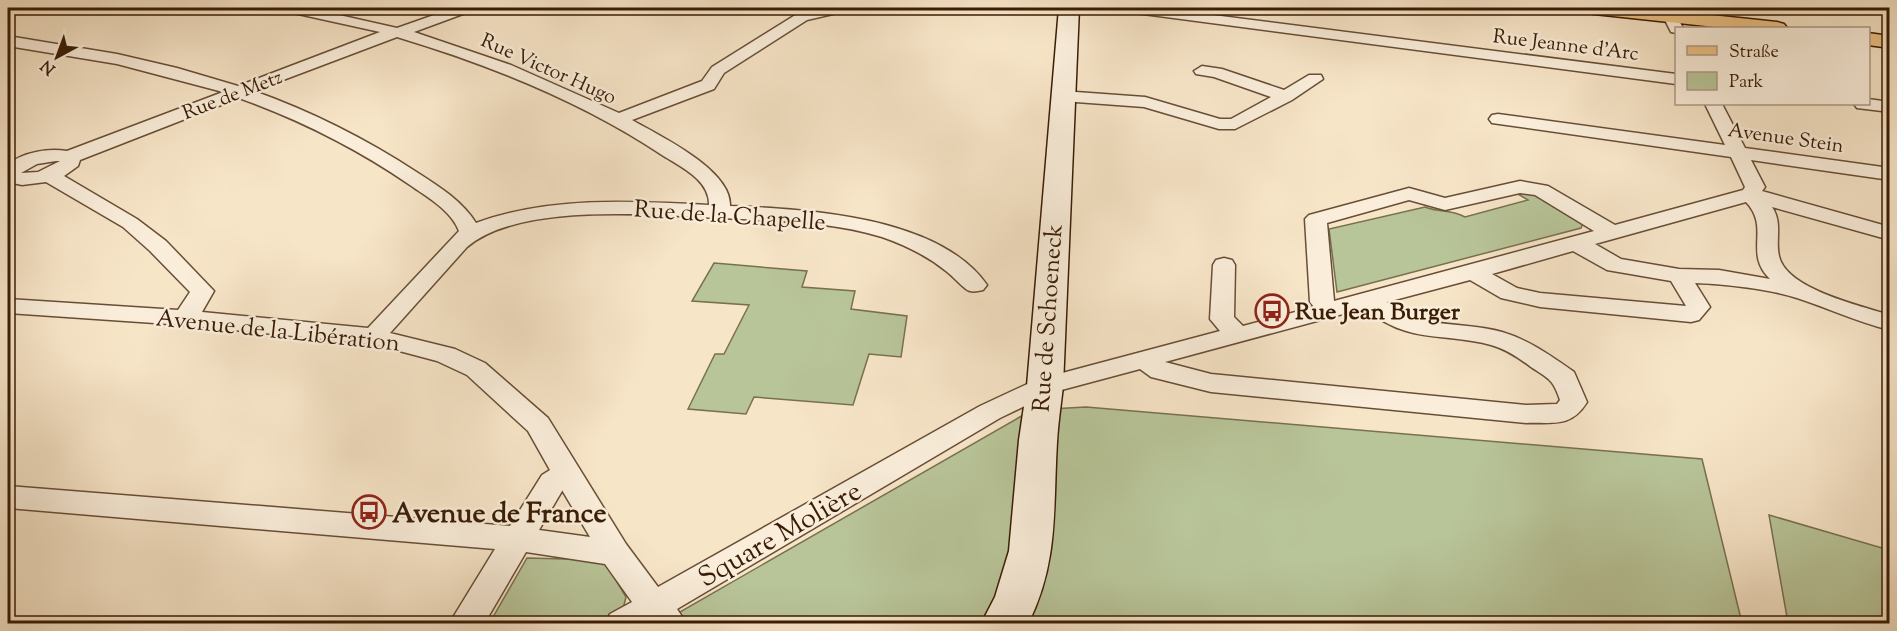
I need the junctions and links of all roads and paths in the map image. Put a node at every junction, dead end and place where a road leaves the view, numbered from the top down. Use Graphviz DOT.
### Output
graph roads {
  1 [pos="289,8"];
  2 [pos="452,8"];
  3 [pos="466,8"];
  4 [pos="834,8"];
  5 [pos="1069,8"];
  6 [pos="1128,8"];
  7 [pos="1594,8"];
  8 [pos="1673,23"];
  9 [pos="1756,27"];
  10 [pos="395,32"];
  11 [pos="1870,39"];
  12 [pos="8,40"];
  13 [pos="1890,42"];
  14 [pos="1202,72"];
  15 [pos="1315,79"];
  16 [pos="1675,79"];
  17 [pos="237,91"];
  18 [pos="1062,96"];
  19 [pos="1286,96"];
  20 [pos="1714,105"];
  21 [pos="1870,105"];
  22 [pos="1890,107"];
  23 [pos="1498,119"];
  24 [pos="616,120"];
  25 [pos="1739,154"];
  26 [pos="69,156"];
  27 [pos="12,171"];
  28 [pos="1890,174"];
  29 [pos="48,176"];
  30 [pos="1750,194"];
  31 [pos="718,212"];
  32 [pos="1612,233"];
  33 [pos="1890,234"];
  34 [pos="465,237"];
  35 [pos="1576,243"];
  36 [pos="1224,265"];
  37 [pos="1473,272"];
  38 [pos="1679,276"];
  39 [pos="975,285"];
  40 [pos="1805,292"];
  41 [pos="1370,300"];
  42 [pos="8,306"];
  43 [pos="1330,310"];
  44 [pos="184,318"];
  45 [pos="1890,323"];
  46 [pos="1238,334"];
  47 [pos="374,336"];
  48 [pos="1145,360"];
  49 [pos="1045,386"];
  50 [pos="568,472"];
  51 [pos="8,497"];
  52 [pos="518,539"];
  53 [pos="615,553"];
  54 [pos="661,614"];
  55 [pos="466,624"];
  56 [pos="622,624"];
  57 [pos="1004,624"];
  1 -- 10 [label="street, Rue Victor Hugo"];
  2 -- 10 [label="street, Rue de Metz"];
  3 -- 10 [label="street, Rue de Metz"];
  4 -- 24 [label="street"];
  5 -- 18 [label="main road, Rue de Schoeneck"];
  6 -- 16 [label="street, Rue Jeanne d'Arc"];
  7 -- 8 [label="main road"];
  8 -- 9 [label="main road"];
  10 -- 17 [label="street, Rue de Metz"];
  10 -- 24 [label="street, Rue Victor Hugo"];
  11 -- 13 [label="main road"];
  12 -- 17 [label="street"];
  14 -- 19 [label="street"];
  15 -- 19 [label="street"];
  17 -- 26 [label="street, Rue de Metz"];
  17 -- 34 [label="street"];
  18 -- 19 [label="street"];
  18 -- 49 [label="main road, Rue de Schoeneck"];
  20 -- 25 [label="street"];
  21 -- 22 [label="street"];
  23 -- 25 [label="street, Avenue Stein"];
  24 -- 31 [label="street, Rue Victor Hugo"];
  25 -- 28 [label="street, Avenue Stein"];
  25 -- 30 [label="street"];
  26 -- 27 [label="street"];
  26 -- 29 [label="street"];
  27 -- 29 [label="street"];
  29 -- 44 [label="street"];
  30 -- 32 [label="street"];
  30 -- 33 [label="street"];
  30 -- 40 [label="street"];
  31 -- 34 [label="street, Rue de la Chapelle"];
  31 -- 39 [label="street, Rue de la Chapelle"];
  32 -- 35 [label="street"];
  32 -- 43 [label="street"];
  34 -- 47 [label="street, Rue de la Chapelle"];
  35 -- 37 [label="street"];
  35 -- 38 [label="street"];
  36 -- 46 [label="street"];
  37 -- 38 [label="street"];
  37 -- 41 [label="street"];
  38 -- 40 [label="street"];
  40 -- 45 [label="street"];
  41 -- 43 [label="street"];
  41 -- 48 [label="street"];
  42 -- 44 [label="street, Avenue de la Libération"];
  43 -- 46 [label="street"];
  44 -- 47 [label="street, Avenue de la Libération"];
  46 -- 48 [label="street"];
  47 -- 50 [label="street, Avenue de la Libération"];
  48 -- 49 [label="street"];
  49 -- 54 [label="street, Square Molière"];
  49 -- 57 [label="main road, Rue de Schoeneck"];
  50 -- 52 [label="street"];
  50 -- 53 [label="street"];
  51 -- 52 [label="street"];
  52 -- 53 [label="street"];
  52 -- 55 [label="street"];
  53 -- 54 [label="street"];
  54 -- 56 [label="street, Square Molière"];
}
